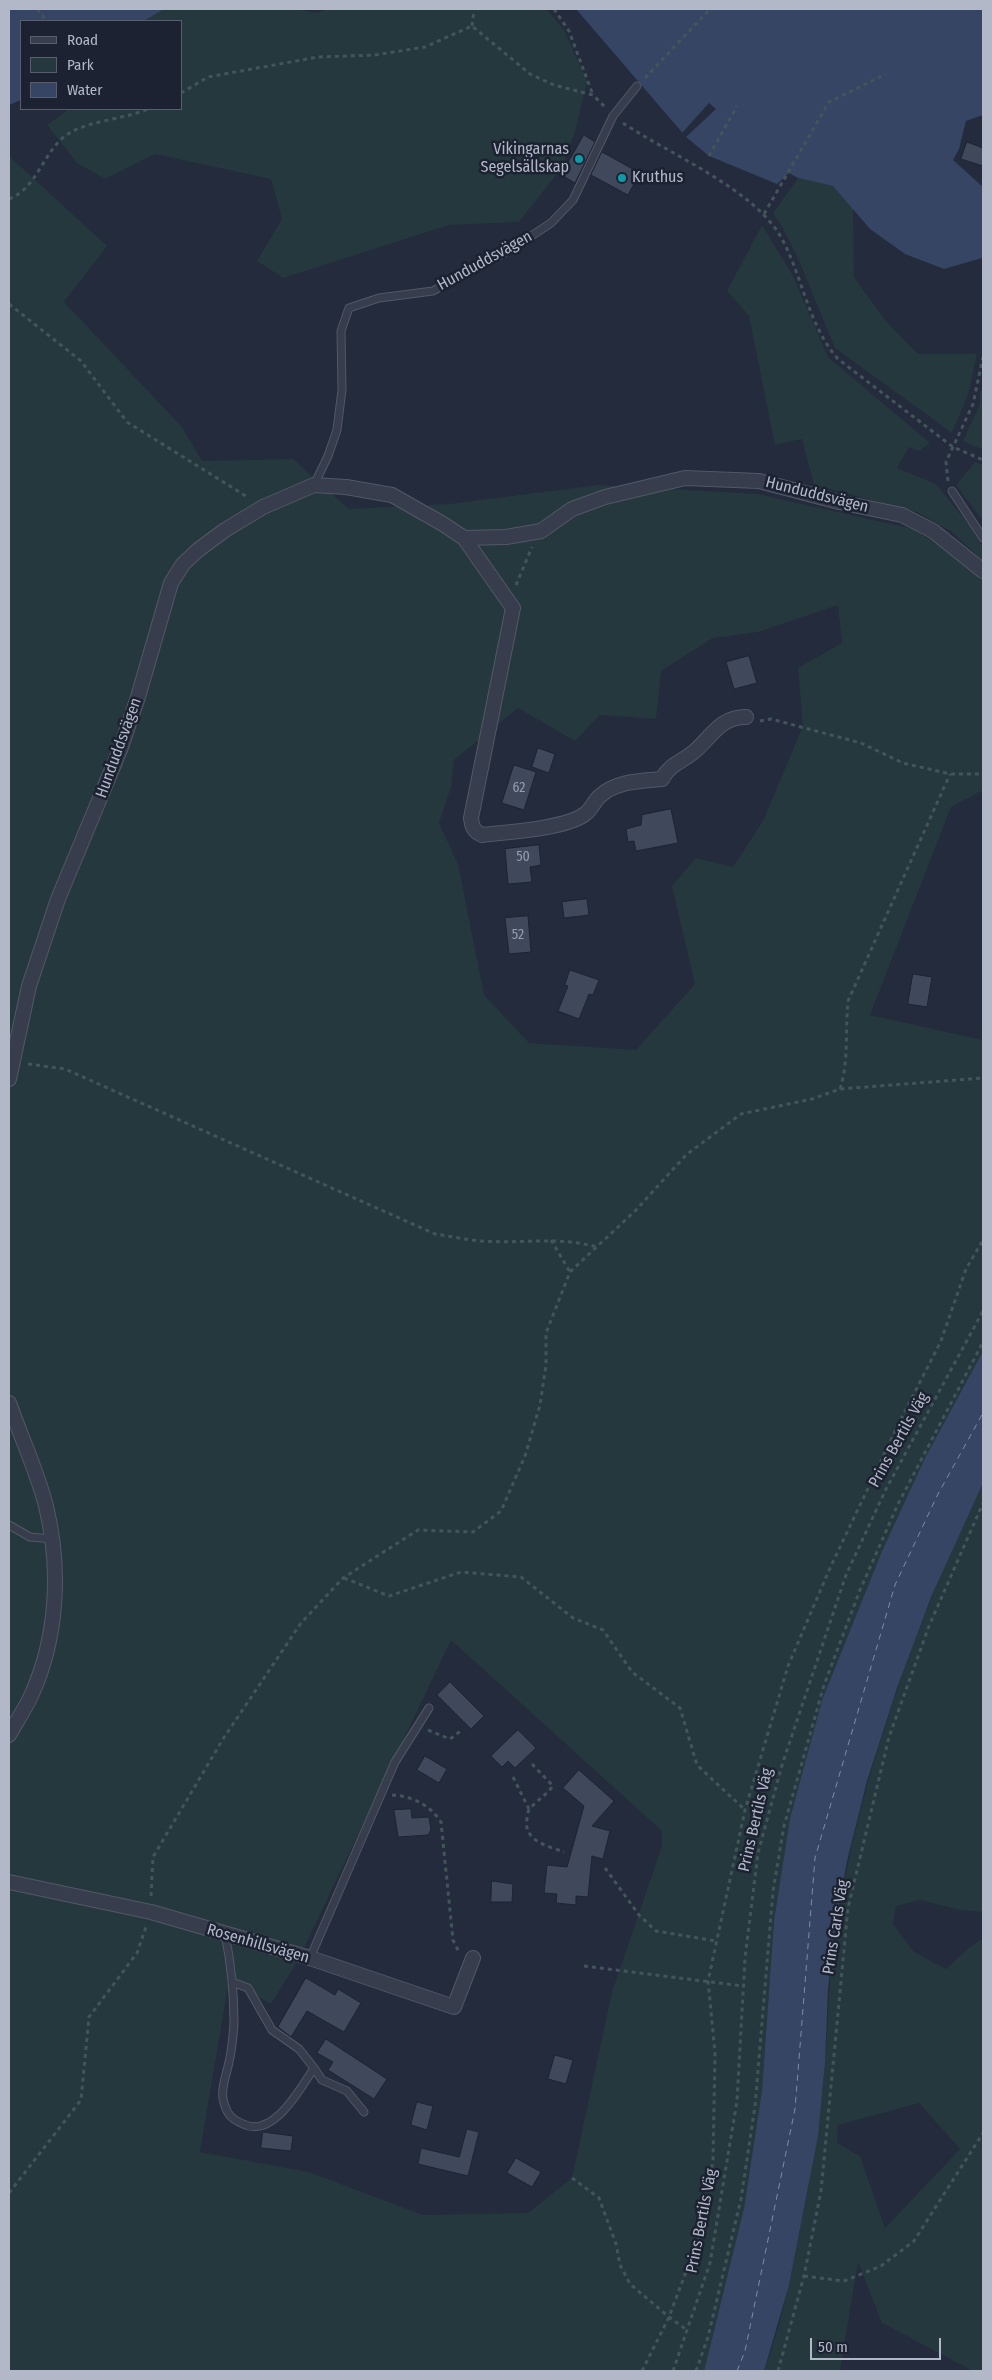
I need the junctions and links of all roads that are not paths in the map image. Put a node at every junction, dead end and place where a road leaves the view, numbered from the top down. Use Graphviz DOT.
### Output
graph roads {
  1 [pos="637,86"];
  2 [pos="314,485"];
  3 [pos="952,491"];
  4 [pos="464,538"];
  5 [pos="983,538"];
  6 [pos="983,570"];
  7 [pos="746,718"];
  8 [pos="9,1079"];
  9 [pos="9,1402"];
  10 [pos="9,1525"];
  11 [pos="53,1539"];
  12 [pos="429,1708"];
  13 [pos="9,1736"];
  14 [pos="9,1882"];
  15 [pos="225,1934"];
  16 [pos="310,1958"];
  17 [pos="473,1958"];
  18 [pos="232,1982"];
  19 [pos="314,2068"];
  20 [pos="364,2112"];
  1 -- 2 [label="lane, Hunduddsvägen"];
  2 -- 4 [label="street, Hunduddsvägen"];
  2 -- 8 [label="street, Hunduddsvägen"];
  3 -- 5 [label="lane"];
  4 -- 6 [label="street, Hunduddsvägen"];
  4 -- 7 [label="street, Hunduddsvägen"];
  9 -- 11 [label="street"];
  10 -- 11 [label="lane"];
  11 -- 13 [label="street"];
  12 -- 16 [label="lane"];
  14 -- 15 [label="street, Rosenhillsvägen"];
  15 -- 16 [label="street, Rosenhillsvägen"];
  15 -- 18 [label="lane"];
  16 -- 17 [label="street, Rosenhillsvägen"];
  18 -- 19 [label="lane"];
  18 -- 19 [label="lane"];
  19 -- 20 [label="lane"];
}
